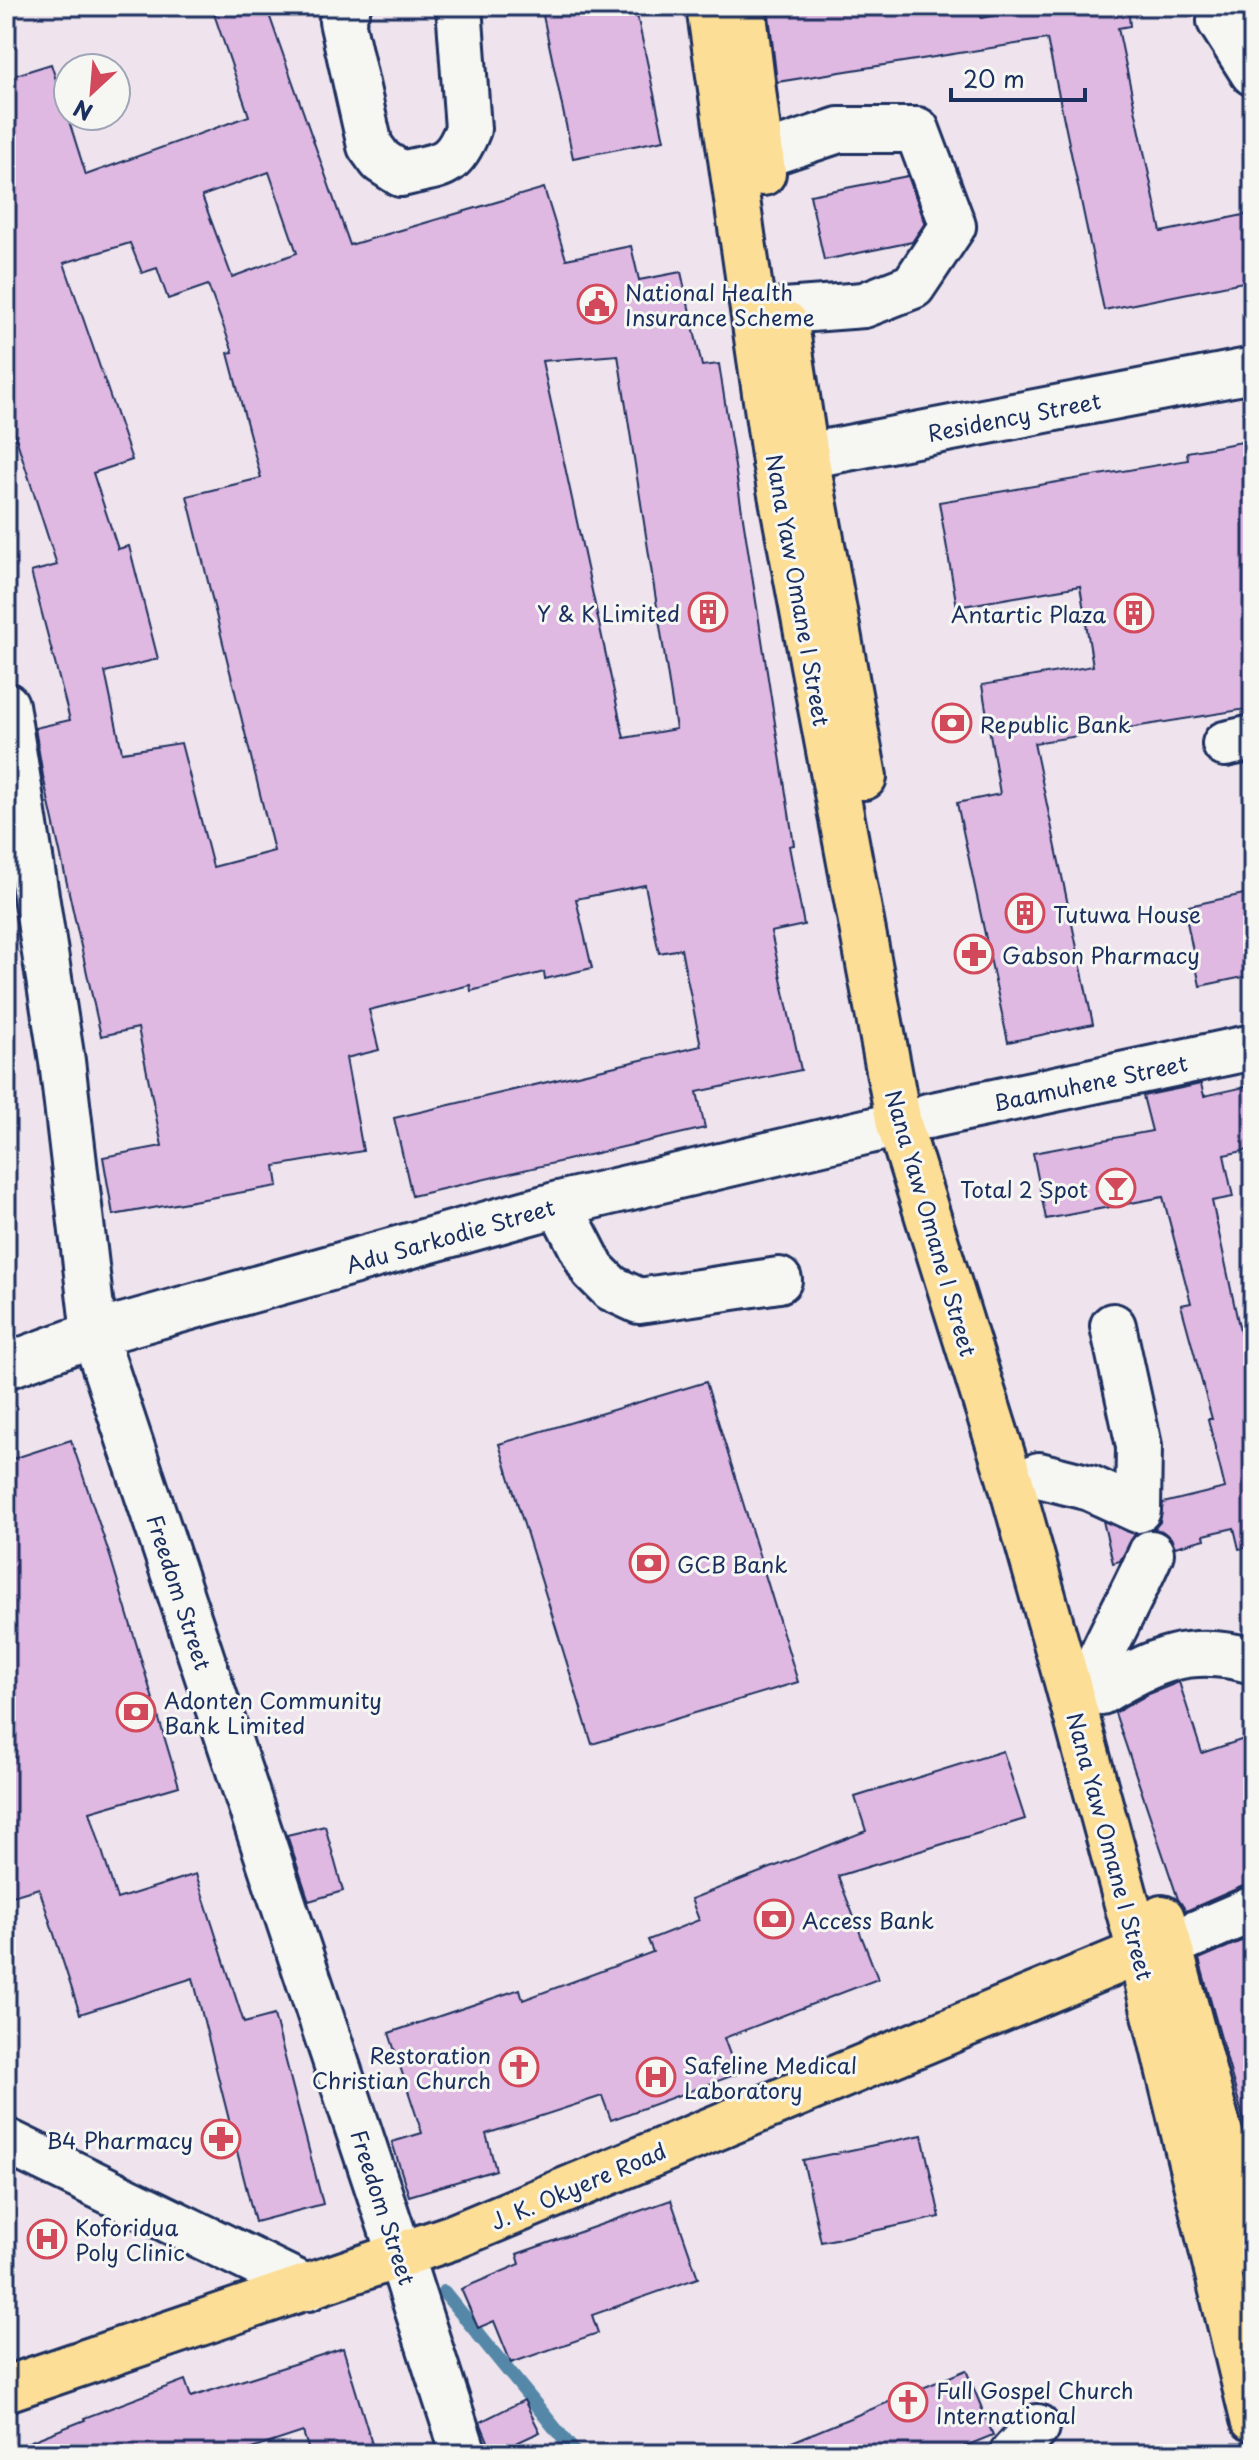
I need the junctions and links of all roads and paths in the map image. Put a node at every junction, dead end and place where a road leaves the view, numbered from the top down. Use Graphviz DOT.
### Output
graph roads {
  1 [pos="348,6"];
  2 [pos="459,6"];
  3 [pos="709,6"];
  4 [pos="743,6"];
  5 [pos="1220,21"];
  6 [pos="1253,73"];
  7 [pos="761,156"];
  8 [pos="784,311"];
  9 [pos="1253,370"];
  10 [pos="791,459"];
  11 [pos="6,705"];
  12 [pos="1253,1047"];
  13 [pos="913,1120"];
  14 [pos="559,1204"];
  15 [pos="779,1280"];
  16 [pos="1113,1326"];
  17 [pos="94,1334"];
  18 [pos="6,1366"];
  19 [pos="1039,1475"];
  20 [pos="1151,1553"];
  21 [pos="1253,1661"];
  22 [pos="1098,1681"];
  23 [pos="1253,1909"];
  24 [pos="1154,1948"];
  25 [pos="6,2141"];
  26 [pos="400,2255"];
  27 [pos="1253,2256"];
  28 [pos="308,2288"];
  29 [pos="6,2389"];
  30 [pos="1253,2419"];
  31 [pos="464,2454"];
  1 -- 2 [label="street"];
  3 -- 10 [label="main road, Nana Yaw Omane I Street"];
  4 -- 7 [label="main road, Nana Yaw Omane I Street"];
  5 -- 6 [label="street"];
  7 -- 8 [label="main road, Nana Yaw Omane I Street"];
  7 -- 8 [label="street"];
  8 -- 10 [label="main road, Nana Yaw Omane I Street"];
  9 -- 10 [label="street, Residency Street"];
  10 -- 13 [label="main road, Nana Yaw Omane I Street"];
  11 -- 17 [label="street, Freedom Street"];
  12 -- 13 [label="street, Baamuhene Street"];
  13 -- 14 [label="street, Adu Sarkodie Street"];
  13 -- 19 [label="main road, Nana Yaw Omane I Street"];
  13 -- 24 [label="main road, Nana Yaw Omane I Street"];
  14 -- 15 [label="street"];
  14 -- 17 [label="street, Adu Sarkodie Street"];
  16 -- 19 [label="street"];
  17 -- 18 [label="street, Adu Sarkodie Street"];
  17 -- 26 [label="street, Freedom Street"];
  19 -- 22 [label="main road, Nana Yaw Omane I Street"];
  20 -- 22 [label="street"];
  21 -- 22 [label="street"];
  22 -- 24 [label="main road, Nana Yaw Omane I Street"];
  23 -- 24 [label="street"];
  24 -- 26 [label="main road, J. K. Okyere Road"];
  24 -- 27 [label="main road, Nana Yaw Omane I Street"];
  24 -- 30 [label="main road, Nana Yaw Omane I Street"];
  25 -- 28 [label="street"];
  26 -- 28 [label="main road, J. K. Okyere Road"];
  26 -- 31 [label="street, Freedom Street"];
  28 -- 29 [label="main road, J. K. Okyere Road"];
}
